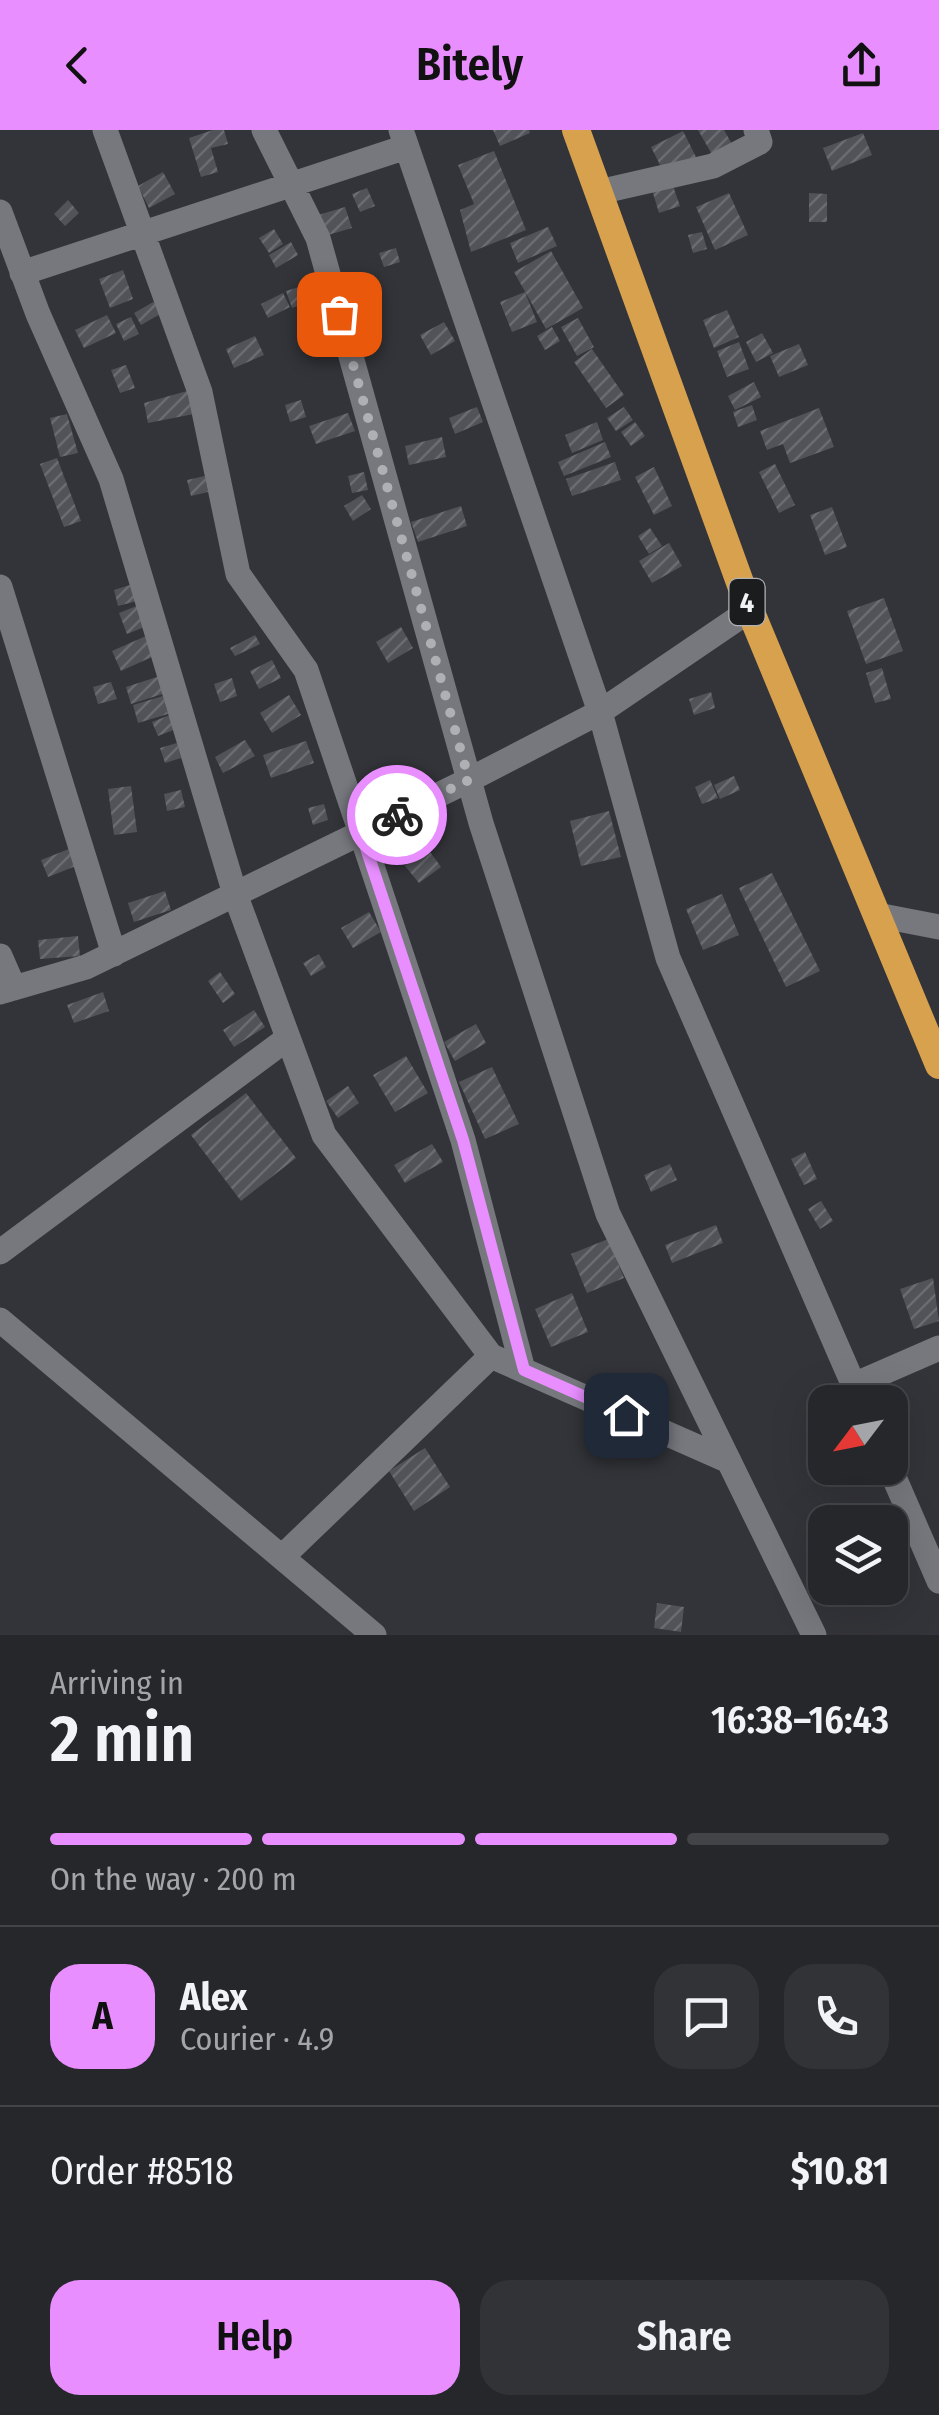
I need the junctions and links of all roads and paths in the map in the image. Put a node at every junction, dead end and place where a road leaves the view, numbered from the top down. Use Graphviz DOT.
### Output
graph roads {
  1 [pos="106,130"];
  2 [pos="264,130"];
  3 [pos="576,130"];
  4 [pos="763,134"];
  5 [pos="404,138"];
  6 [pos="290,183"];
  7 [pos="598,192"];
  8 [pos="0,212"];
  9 [pos="22,272"];
  10 [pos="0,586"];
  11 [pos="750,610"];
  12 [pos="600,712"];
  13 [pos="469,780"];
  14 [pos="361,833"];
  15 [pos="235,894"];
  16 [pos="877,915"];
  17 [pos="939,926"];
  18 [pos="114,954"];
  19 [pos="0,956"];
  20 [pos="7,990"];
  21 [pos="288,1038"];
  22 [pos="939,1065"];
  23 [pos="0,1252"];
  24 [pos="0,1320"];
  25 [pos="939,1348"];
  26 [pos="492,1356"];
  27 [pos="524,1370"];
  28 [pos="853,1385"];
  29 [pos="873,1385"];
  30 [pos="728,1461"];
  31 [pos="897,1485"];
  32 [pos="282,1557"];
  33 [pos="939,1581"];
  34 [pos="374,1635"];
  35 [pos="814,1635"];
  1 -- 14 [label="street"];
  2 -- 6 [label="street"];
  3 -- 7 [label="highway, 4"];
  4 -- 7 [label="street"];
  5 -- 6 [label="street"];
  5 -- 12 [label="street"];
  6 -- 9 [label="street"];
  6 -- 13 [label="street"];
  7 -- 11 [label="highway, 4"];
  8 -- 9 [label="street"];
  9 -- 15 [label="street"];
  10 -- 18 [label="street"];
  11 -- 12 [label="street"];
  11 -- 16 [label="highway, 4"];
  12 -- 13 [label="street"];
  12 -- 28 [label="street"];
  13 -- 14 [label="street"];
  13 -- 30 [label="street"];
  14 -- 15 [label="street"];
  14 -- 27 [label="street"];
  15 -- 18 [label="street"];
  15 -- 21 [label="street"];
  16 -- 17 [label="street"];
  16 -- 22 [label="highway, 4"];
  18 -- 20 [label="street"];
  19 -- 20 [label="street"];
  21 -- 23 [label="street"];
  21 -- 26 [label="street"];
  24 -- 32 [label="street"];
  25 -- 29 [label="street"];
  26 -- 27 [label="street"];
  26 -- 32 [label="street"];
  27 -- 30 [label="street"];
  30 -- 35 [label="street"];
  31 -- 33 [label="street"];
  32 -- 34 [label="street"];
}
